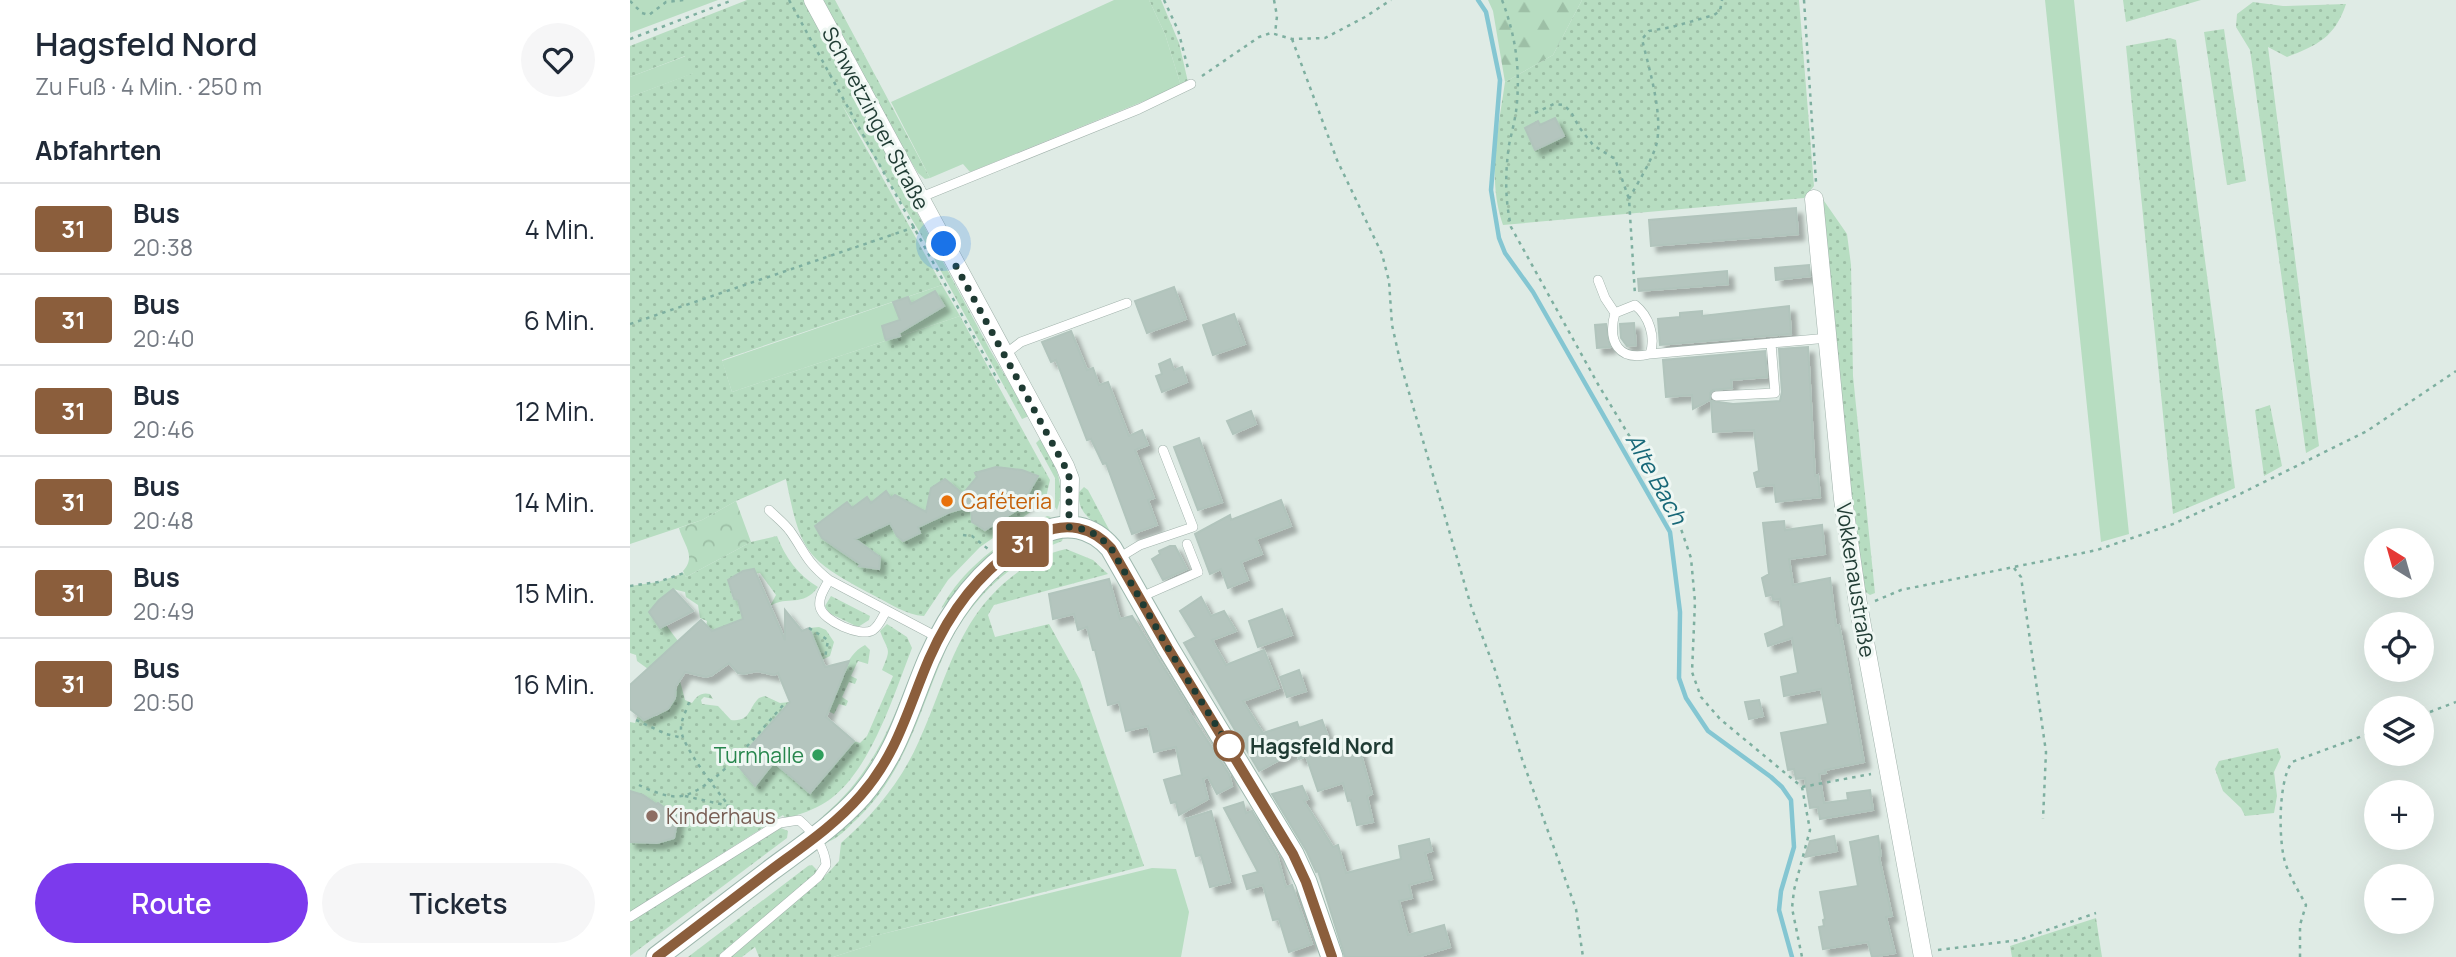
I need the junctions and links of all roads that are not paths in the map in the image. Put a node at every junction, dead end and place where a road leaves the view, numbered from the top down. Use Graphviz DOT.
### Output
graph roads {
  1 [pos="813,0"];
  2 [pos="1191,83"];
  3 [pos="919,198"];
  4 [pos="1814,199"];
  5 [pos="1598,280"];
  6 [pos="1127,303"];
  7 [pos="1615,313"];
  8 [pos="1828,338"];
  9 [pos="1772,344"];
  10 [pos="1650,354"];
  11 [pos="1004,355"];
  12 [pos="1716,396"];
  13 [pos="1163,450"];
  14 [pos="769,510"];
  15 [pos="1069,527"];
  16 [pos="1187,544"];
  17 [pos="1117,559"];
  18 [pos="829,580"];
  19 [pos="1139,598"];
  20 [pos="886,611"];
  21 [pos="939,638"];
  22 [pos="815,837"];
  23 [pos="630,917"];
  24 [pos="1922,955"];
  25 [pos="657,957"];
  26 [pos="724,957"];
  27 [pos="1332,957"];
  1 -- 3 [label="street, Schwetzinger Straße"];
  2 -- 3 [label="lane"];
  3 -- 11 [label="street, Schwetzinger Straße"];
  4 -- 8 [label="street, Vokkenaustraße"];
  5 -- 7 [label="lane"];
  6 -- 11 [label="lane"];
  7 -- 10 [label="lane"];
  7 -- 10 [label="lane"];
  8 -- 9 [label="lane"];
  8 -- 24 [label="street, Vokkenaustraße"];
  9 -- 10 [label="lane"];
  9 -- 12 [label="lane"];
  11 -- 15 [label="street, Schwetzinger Straße"];
  13 -- 17 [label="lane"];
  14 -- 18 [label="lane"];
  15 -- 17 [label="main road"];
  15 -- 21 [label="main road"];
  16 -- 19 [label="lane"];
  17 -- 19 [label="main road"];
  18 -- 20 [label="lane"];
  18 -- 20 [label="lane"];
  19 -- 27 [label="main road"];
  20 -- 21 [label="lane"];
  21 -- 22 [label="main road"];
  22 -- 23 [label="lane"];
  22 -- 25 [label="main road"];
  22 -- 26 [label="lane"];
}
